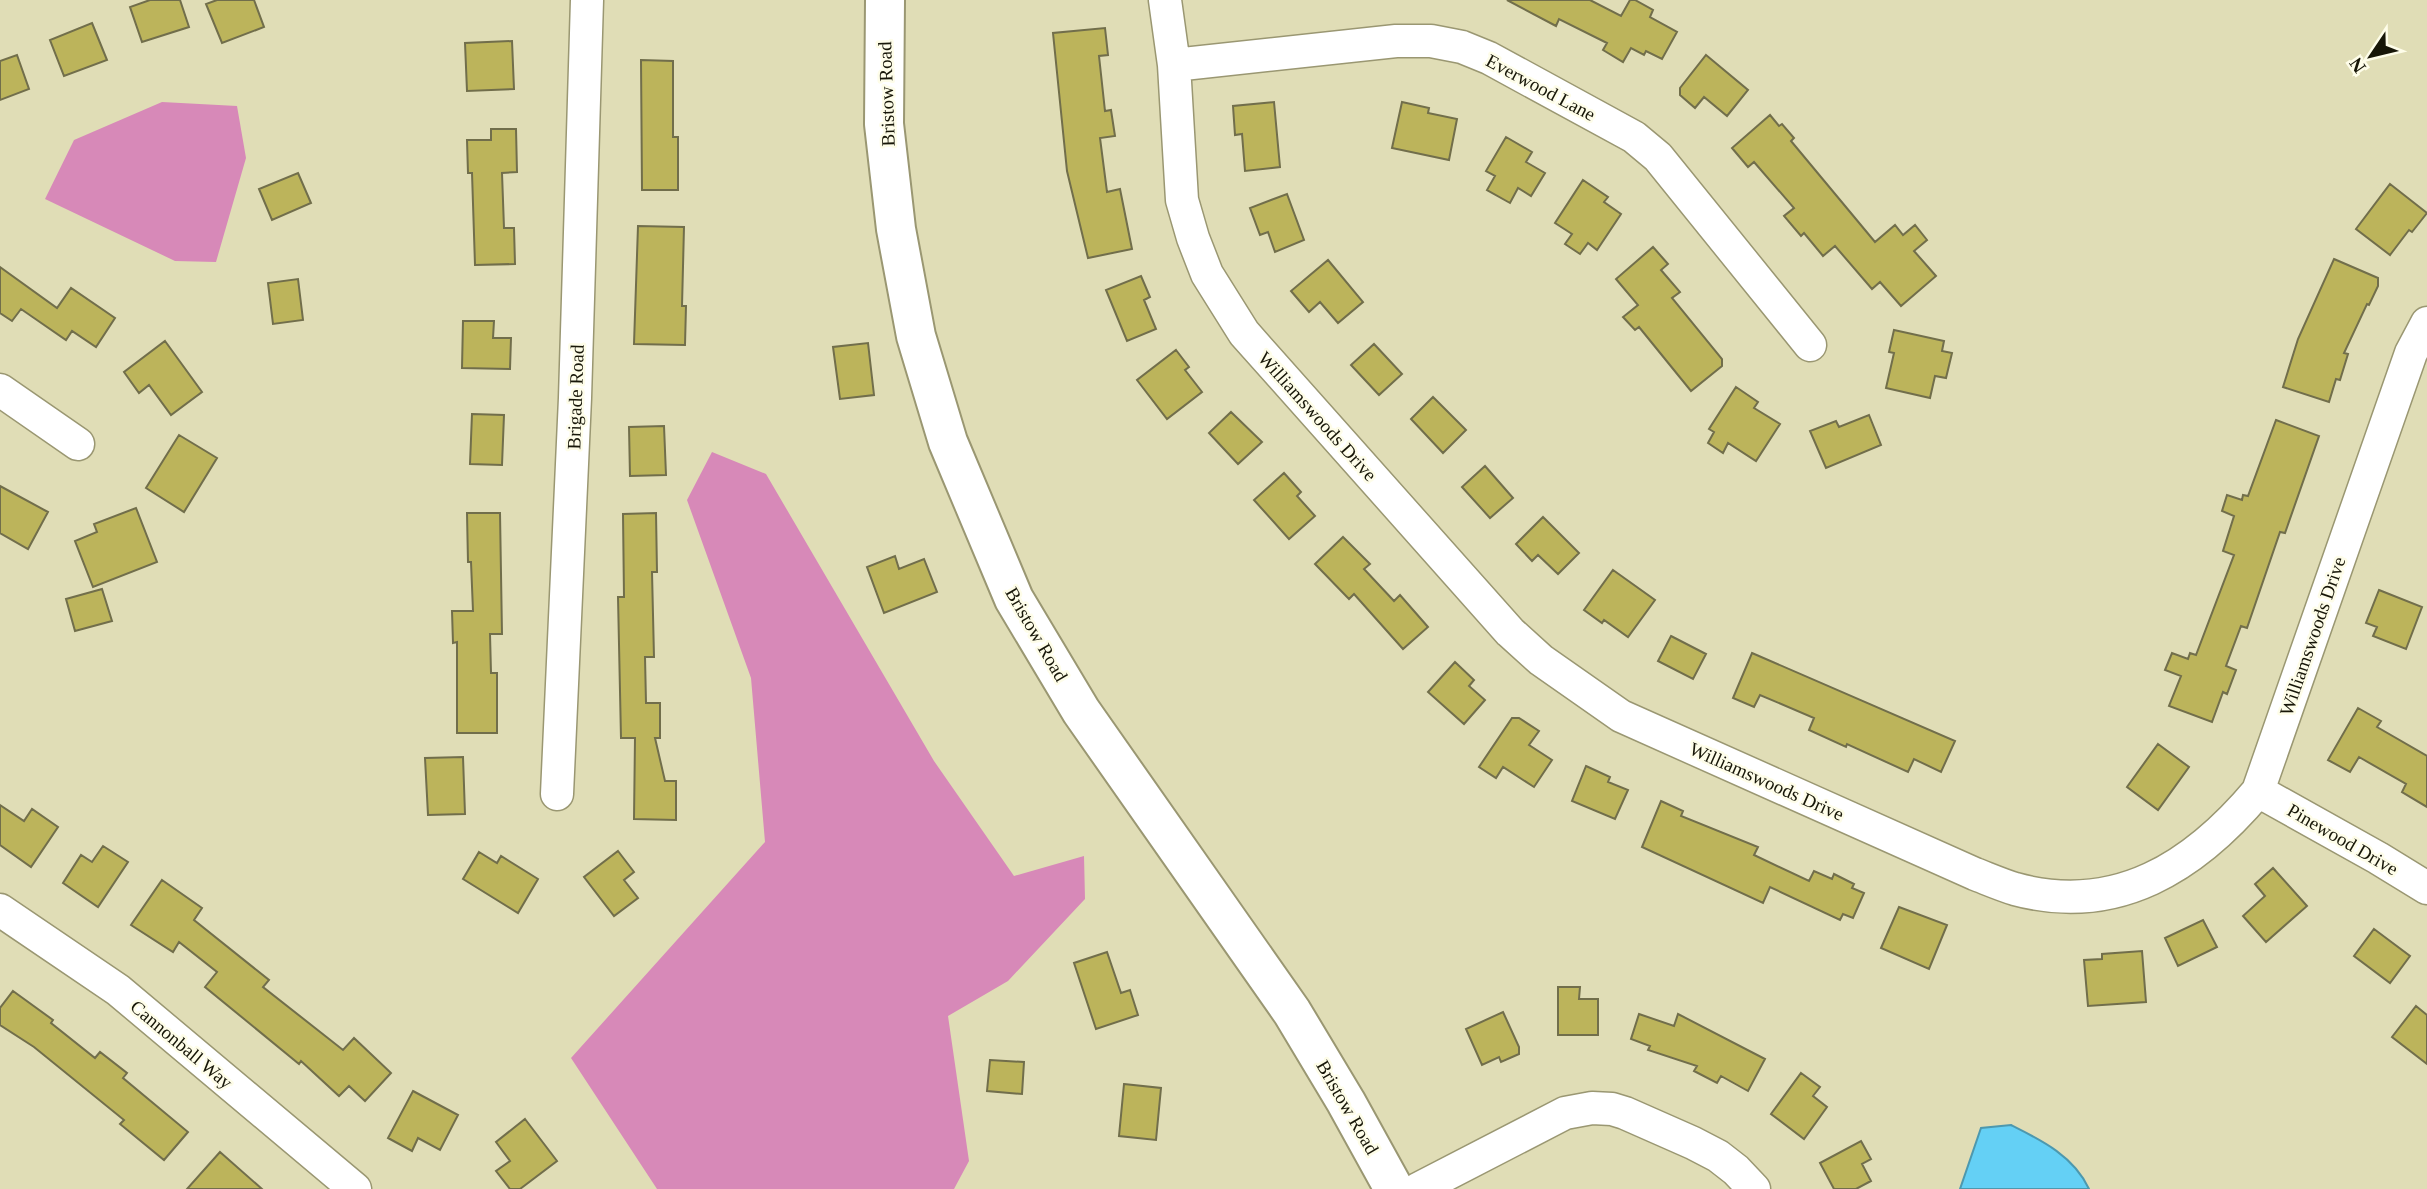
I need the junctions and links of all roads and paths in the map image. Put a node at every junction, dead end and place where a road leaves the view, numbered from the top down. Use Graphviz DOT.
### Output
graph roads {
  1 [pos="587,0"];
  2 [pos="885,0"];
  3 [pos="1165,0"];
  4 [pos="1174,65"];
  5 [pos="2427,323"];
  6 [pos="1810,345"];
  7 [pos="0,390"];
  8 [pos="78,444"];
  9 [pos="2258,791"];
  10 [pos="557,794"];
  11 [pos="2427,888"];
  12 [pos="0,909"];
  13 [pos="355,1189"];
  14 [pos="1394,1189"];
  15 [pos="1418,1189"];
  16 [pos="1754,1189"];
  1 -- 10 [label="street, Brigade Road"];
  2 -- 14 [label="main road, Bristow Road"];
  3 -- 4 [label="street, Williamswoods Drive"];
  4 -- 6 [label="street, Everwood Lane"];
  4 -- 9 [label="street, Williamswoods Drive"];
  5 -- 9 [label="street, Williamswoods Drive"];
  7 -- 8 [label="street"];
  9 -- 11 [label="street, Pinewood Drive"];
  12 -- 13 [label="street, Cannonball Way"];
  15 -- 16 [label="street"];
}
